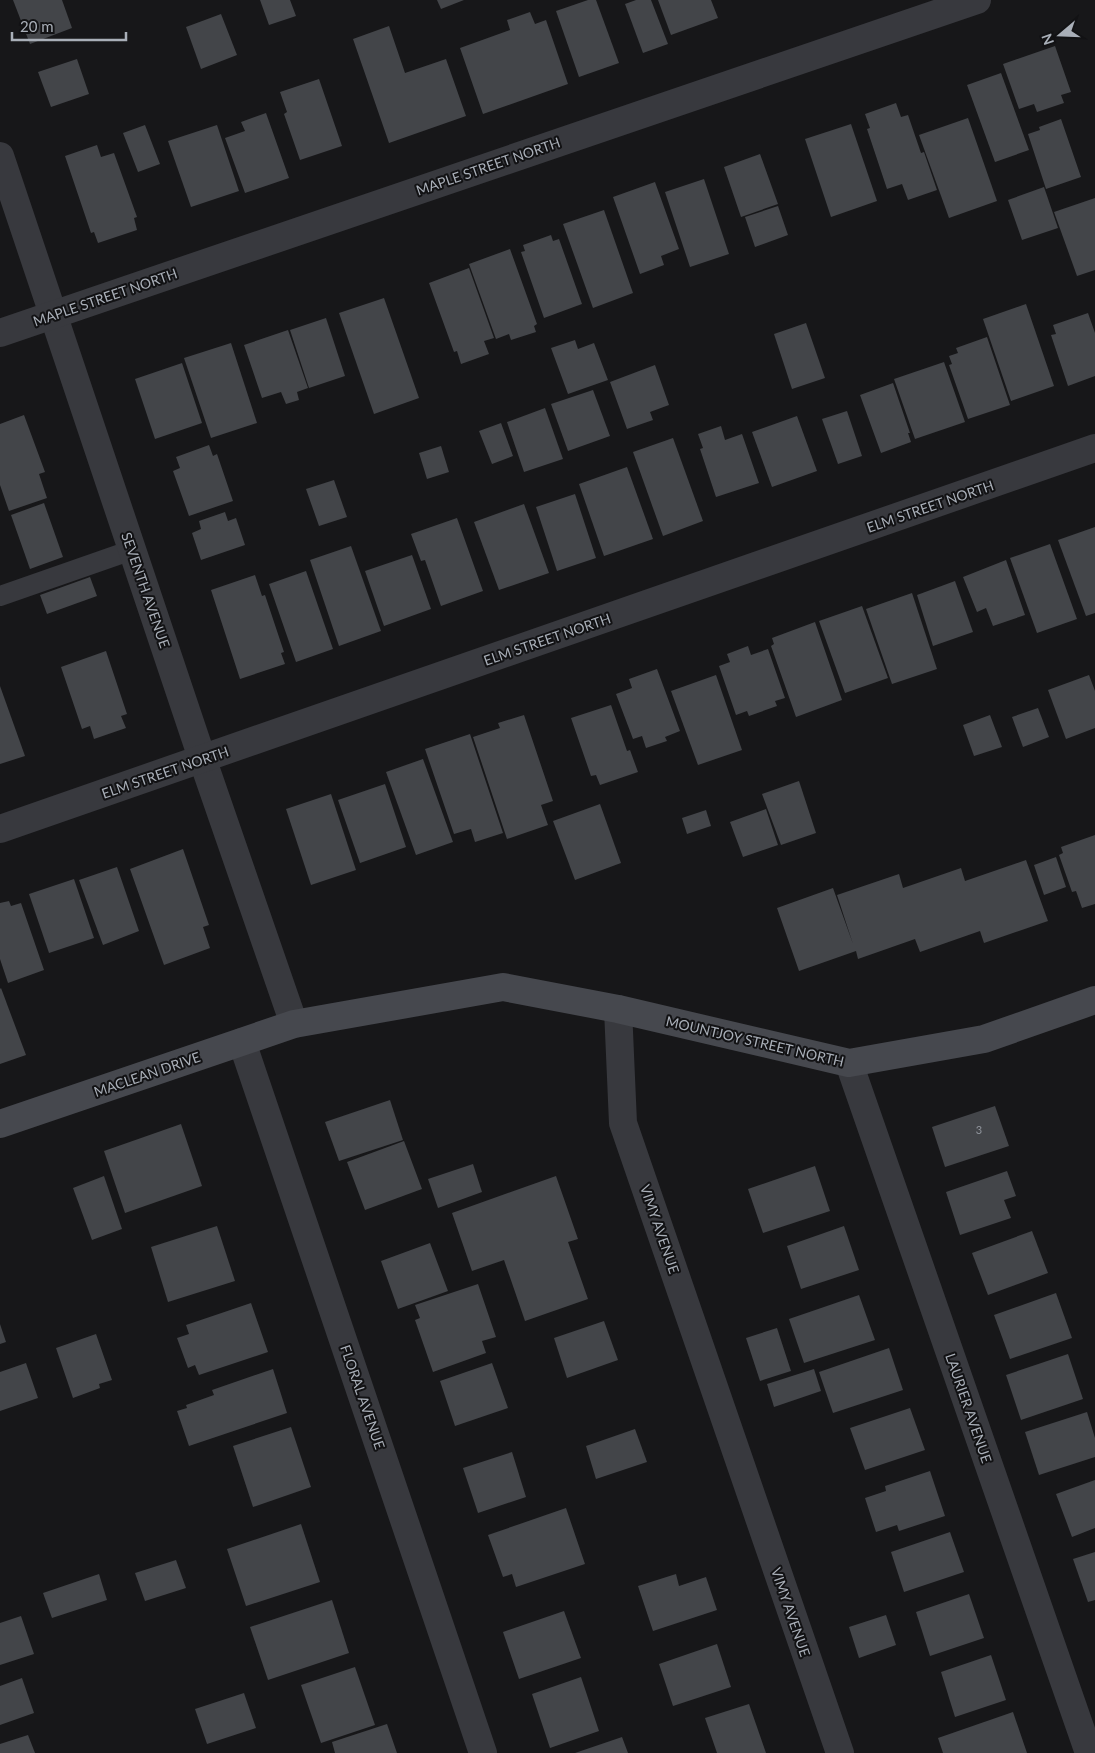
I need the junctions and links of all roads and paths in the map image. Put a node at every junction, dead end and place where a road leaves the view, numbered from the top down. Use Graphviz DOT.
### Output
graph roads {
  1 [pos="977,0"];
  2 [pos="0,156"];
  3 [pos="53,314"];
  4 [pos="0,333"];
  5 [pos="1095,448"];
  6 [pos="132,550"];
  7 [pos="0,596"];
  8 [pos="202,758"];
  9 [pos="0,829"];
  10 [pos="1095,1000"];
  11 [pos="618,1010"];
  12 [pos="294,1024"];
  13 [pos="242,1042"];
  14 [pos="849,1063"];
  15 [pos="0,1124"];
  16 [pos="483,1753"];
  17 [pos="840,1753"];
  18 [pos="1089,1753"];
  1 -- 3 [label="street, MAPLE STREET NORTH"];
  2 -- 3 [label="street, SEVENTH AVENUE"];
  3 -- 4 [label="street, MAPLE STREET NORTH"];
  3 -- 6 [label="street, SEVENTH AVENUE"];
  5 -- 8 [label="street, ELM STREET NORTH"];
  6 -- 7 [label="lane"];
  6 -- 8 [label="street, SEVENTH AVENUE"];
  8 -- 9 [label="street, ELM STREET NORTH"];
  8 -- 12 [label="street, SEVENTH AVENUE"];
  10 -- 14 [label="street, MOUNTJOY STREET NORTH"];
  11 -- 12 [label="street"];
  11 -- 14 [label="street, MOUNTJOY STREET NORTH"];
  11 -- 17 [label="street, VIMY AVENUE"];
  12 -- 13 [label="street, MACLEAN DRIVE"];
  13 -- 15 [label="street, MACLEAN DRIVE"];
  13 -- 16 [label="street, FLORAL AVENUE"];
  14 -- 18 [label="street, LAURIER AVENUE"];
}
